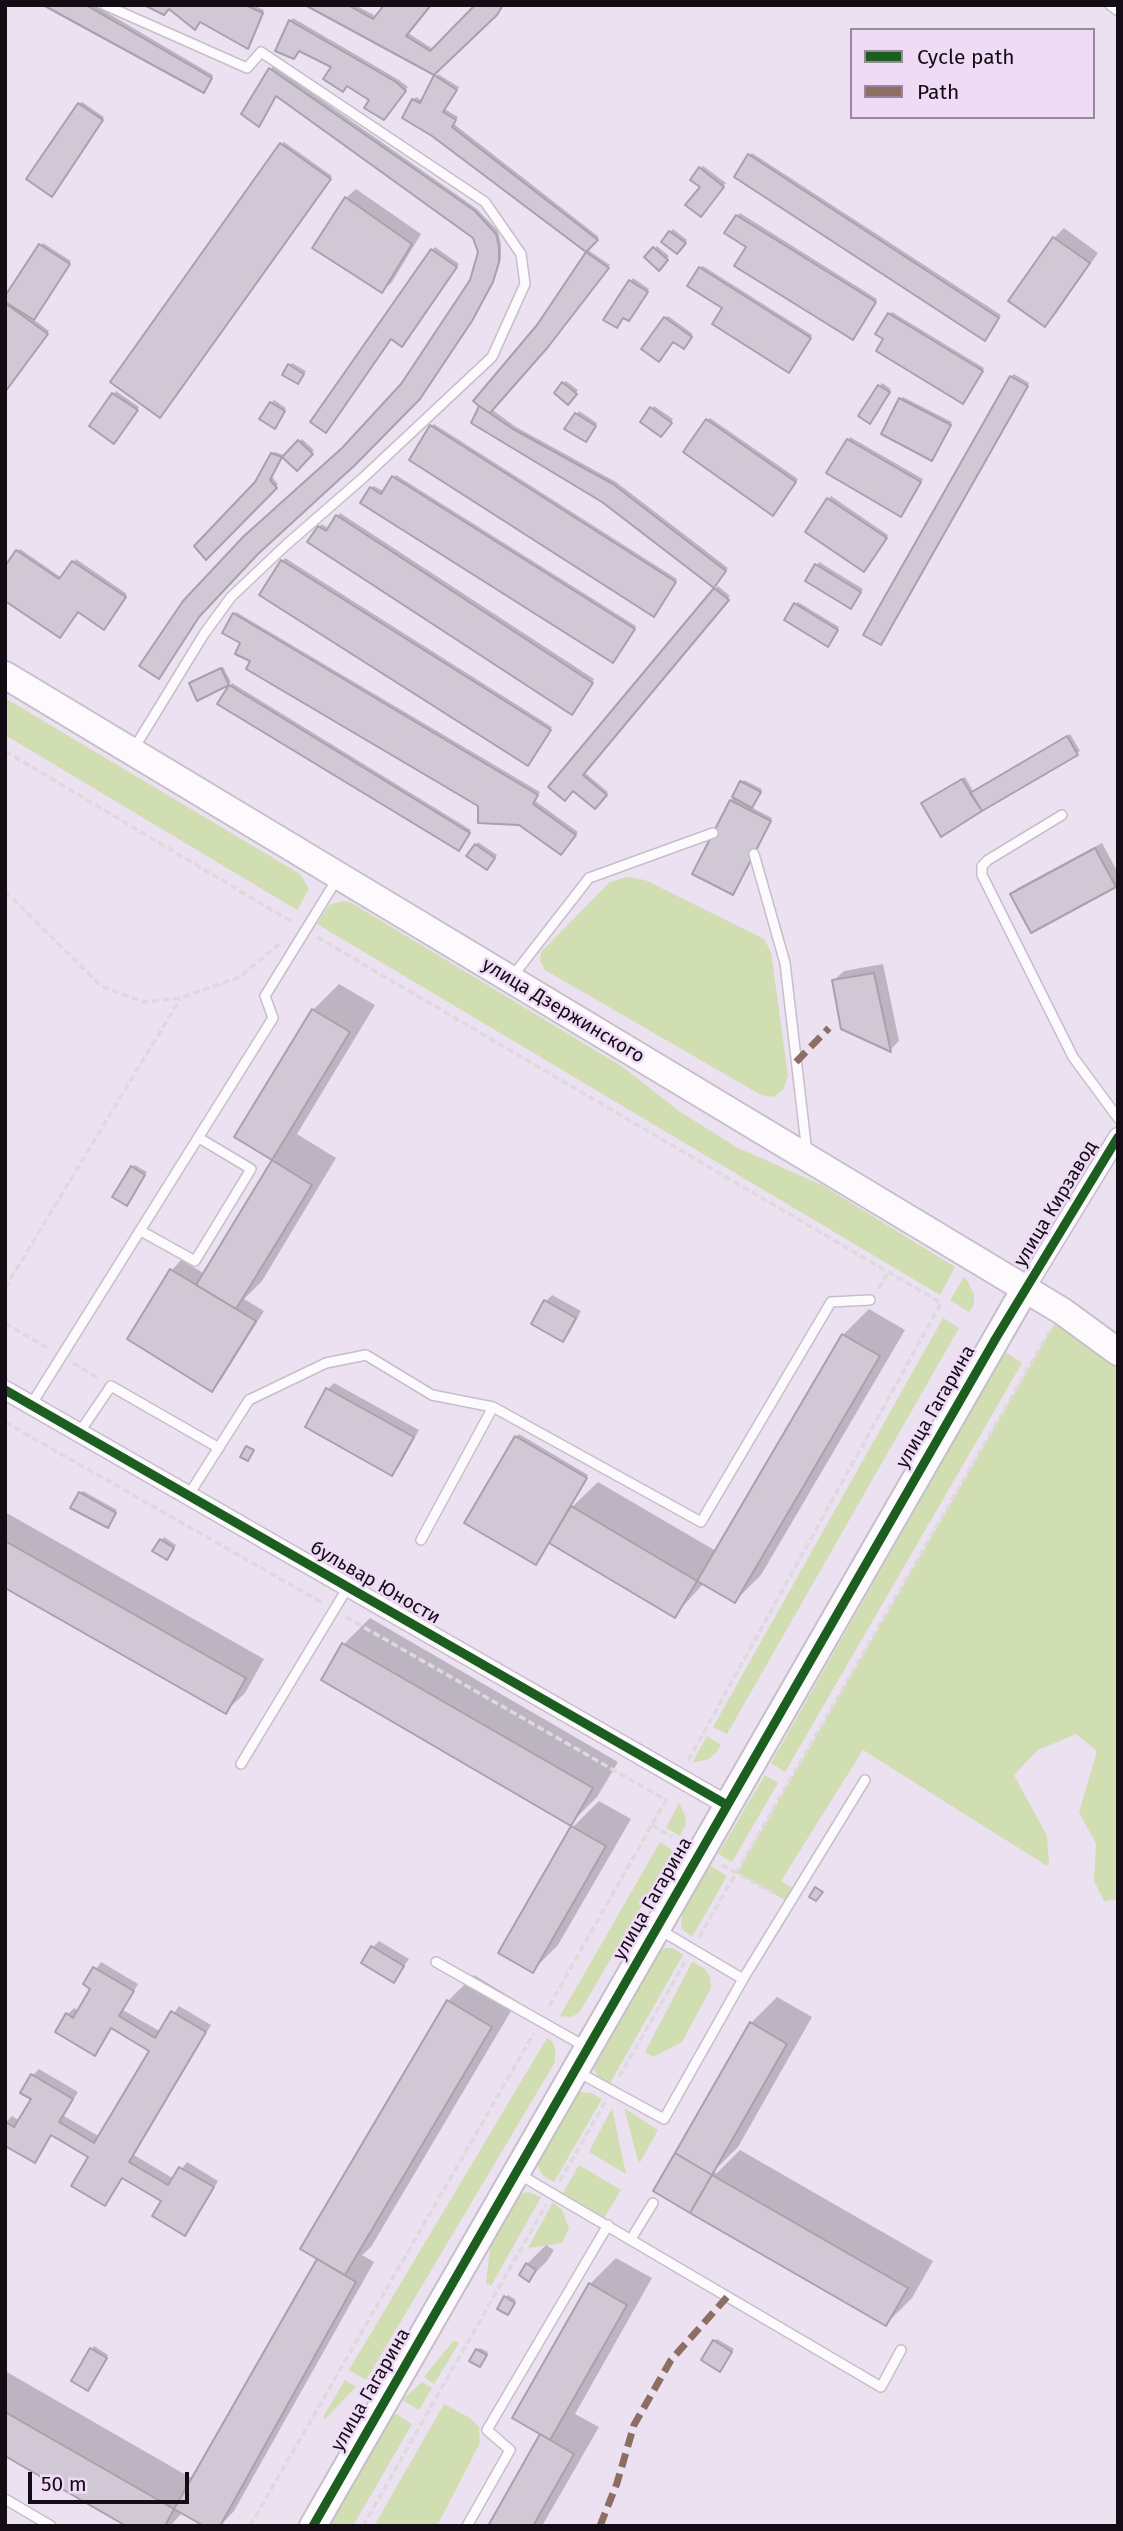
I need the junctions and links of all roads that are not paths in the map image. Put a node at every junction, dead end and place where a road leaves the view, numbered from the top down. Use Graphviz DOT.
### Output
graph roads {
  1 [pos="105,5"];
  2 [pos="1110,5"];
  3 [pos="1118,11"];
  4 [pos="5,675"];
  5 [pos="132,752"];
  6 [pos="1062,816"];
  7 [pos="713,832"];
  8 [pos="754,854"];
  9 [pos="338,876"];
  10 [pos="510,979"];
  11 [pos="1118,1118"];
  12 [pos="1118,1137"];
  13 [pos="199,1138"];
  14 [pos="808,1158"];
  15 [pos="141,1231"];
  16 [pos="1025,1289"];
  17 [pos="870,1300"];
  18 [pos="1118,1352"];
  19 [pos="5,1390"];
  20 [pos="30,1405"];
  21 [pos="493,1407"];
  22 [pos="79,1433"];
  23 [pos="219,1448"];
  24 [pos="188,1496"];
  25 [pos="421,1540"];
  26 [pos="348,1587"];
  27 [pos="241,1764"];
  28 [pos="865,1780"];
  29 [pos="727,1805"];
  30 [pos="657,1928"];
  31 [pos="436,1962"];
  32 [pos="743,1979"];
  33 [pos="581,2059"];
  34 [pos="516,2173"];
  35 [pos="653,2203"];
  36 [pos="608,2225"];
  37 [pos="631,2239"];
  38 [pos="901,2350"];
  39 [pos="5,2499"];
  40 [pos="51,2526"];
  41 [pos="313,2526"];
  42 [pos="467,2526"];
  1 -- 5 [label="lane"];
  2 -- 3 [label="lane"];
  4 -- 5 [label="street, улица Дзержинского"];
  5 -- 9 [label="street, улица Дзержинского"];
  6 -- 11 [label="lane"];
  7 -- 10 [label="lane"];
  8 -- 14 [label="lane"];
  9 -- 10 [label="street, улица Дзержинского"];
  9 -- 13 [label="lane"];
  10 -- 14 [label="street, улица Дзержинского"];
  12 -- 16 [label="street, улица Кирзавод"];
  13 -- 15 [label="lane"];
  13 -- 15 [label="lane"];
  14 -- 16 [label="street, улица Дзержинского"];
  15 -- 20 [label="lane"];
  16 -- 18 [label="street, улица Дзержинского"];
  16 -- 29 [label="street, улица Гагарина"];
  17 -- 21 [label="lane"];
  19 -- 20 [label="street, бульвар Юности"];
  20 -- 22 [label="street, бульвар Юности"];
  21 -- 23 [label="lane"];
  21 -- 25 [label="lane"];
  22 -- 23 [label="lane"];
  22 -- 24 [label="street, бульвар Юности"];
  23 -- 24 [label="lane"];
  24 -- 26 [label="street, бульвар Юности"];
  26 -- 27 [label="lane"];
  26 -- 29 [label="street, бульвар Юности"];
  28 -- 32 [label="lane"];
  29 -- 30 [label="street, улица Гагарина"];
  30 -- 32 [label="lane"];
  30 -- 33 [label="street, улица Гагарина"];
  31 -- 33 [label="lane"];
  32 -- 33 [label="lane"];
  33 -- 34 [label="street, улица Гагарина"];
  34 -- 36 [label="lane"];
  34 -- 41 [label="street, улица Гагарина"];
  35 -- 37 [label="lane"];
  36 -- 37 [label="lane"];
  36 -- 42 [label="lane"];
  37 -- 38 [label="lane"];
  39 -- 40 [label="lane"];
}
